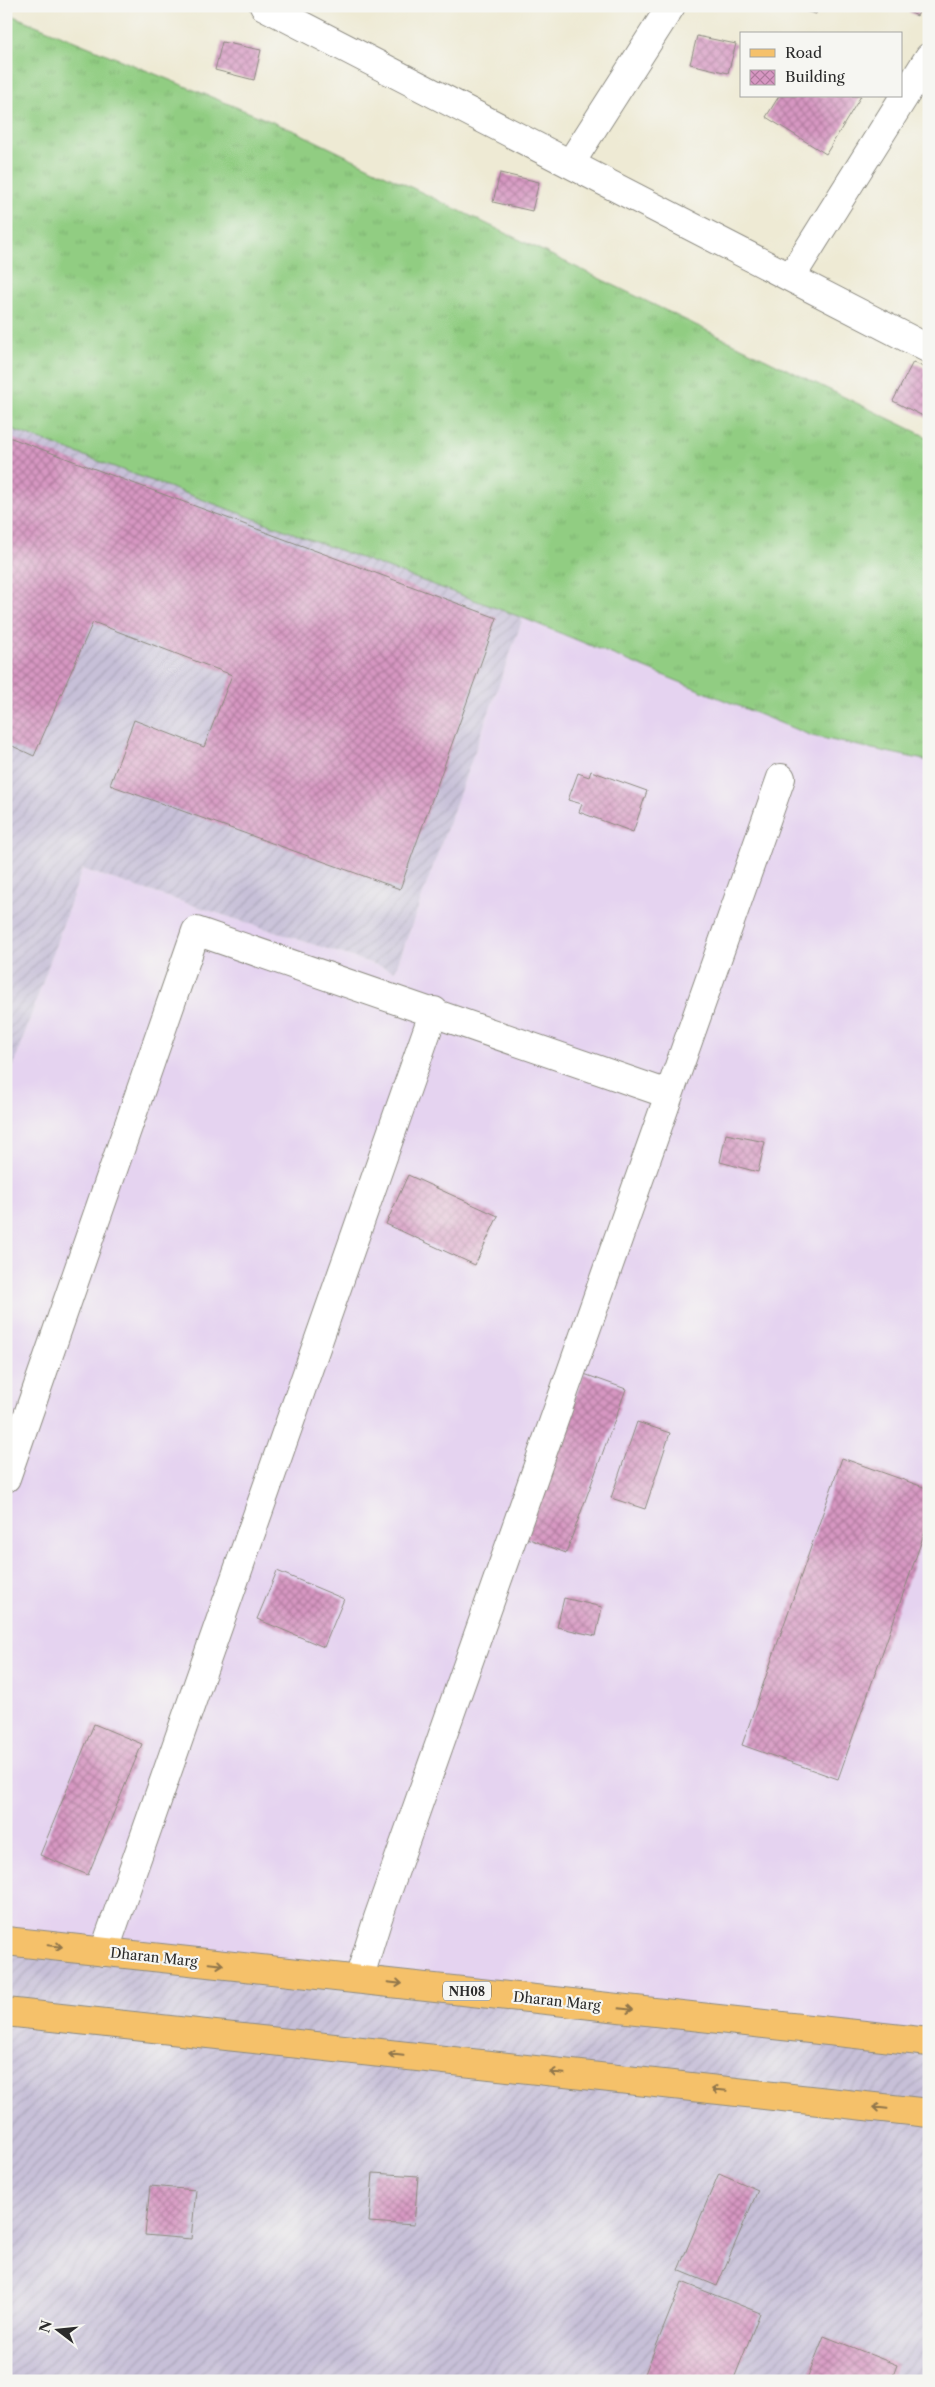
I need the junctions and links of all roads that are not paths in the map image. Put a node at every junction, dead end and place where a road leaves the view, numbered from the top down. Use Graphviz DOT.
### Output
graph roads {
  1 [pos="671,6"];
  2 [pos="276,9"];
  3 [pos="929,57"];
  4 [pos="570,164"];
  5 [pos="790,278"];
  6 [pos="929,349"];
  7 [pos="781,778"];
  8 [pos="434,1011"];
  9 [pos="668,1094"];
  10 [pos="6,1478"];
  11 [pos="6,1941"];
  12 [pos="104,1952"];
  13 [pos="359,1979"];
  14 [pos="6,2012"];
  15 [pos="929,2042"];
  16 [pos="929,2113"];
  1 -- 4 [label="street"];
  2 -- 4 [label="street"];
  3 -- 5 [label="street"];
  4 -- 5 [label="street"];
  5 -- 6 [label="street"];
  7 -- 9 [label="street"];
  8 -- 9 [label="street"];
  8 -- 10 [label="street"];
  8 -- 12 [label="street"];
  9 -- 13 [label="street"];
  11 -- 12 [label="main road, Dharan Marg / NH08, one-way"];
  12 -- 13 [label="main road, Dharan Marg / NH08, one-way"];
  13 -- 15 [label="main road, Dharan Marg / NH08, one-way"];
  16 -- 14 [label="main road, one-way"];
}
